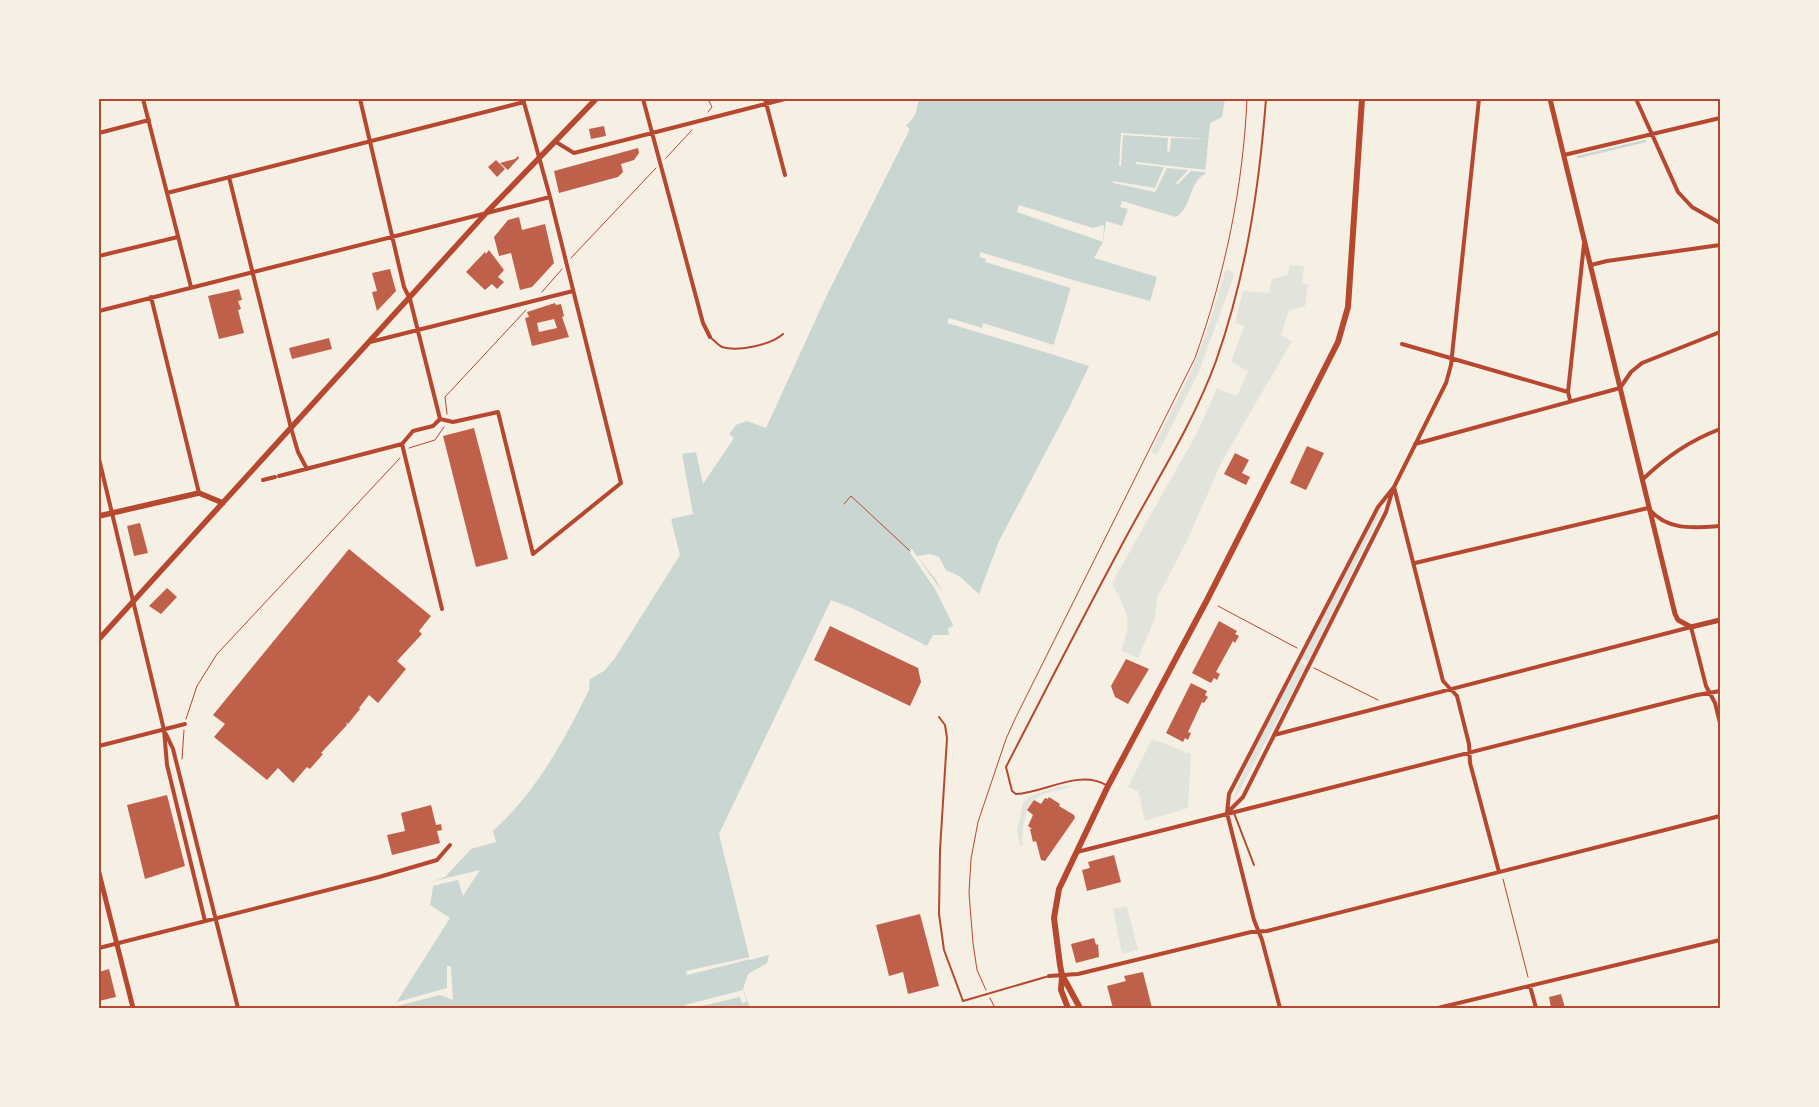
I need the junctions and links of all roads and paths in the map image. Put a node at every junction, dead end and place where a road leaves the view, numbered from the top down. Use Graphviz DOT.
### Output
graph roads {
  1 [pos="144,99"];
  2 [pos="360,99"];
  3 [pos="596,99"];
  4 [pos="643,99"];
  5 [pos="708,99"];
  6 [pos="785,99"];
  7 [pos="1247,99"];
  8 [pos="1266,99"];
  9 [pos="1362,99"];
  10 [pos="1479,99"];
  11 [pos="1550,99"];
  12 [pos="1636,99"];
  13 [pos="524,101"];
  14 [pos="766,101"];
  15 [pos="706,114"];
  16 [pos="1720,118"];
  17 [pos="149,120"];
  18 [pos="652,132"];
  19 [pos="690,132"];
  20 [pos="99,134"];
  21 [pos="1651,135"];
  22 [pos="370,141"];
  23 [pos="556,142"];
  24 [pos="1564,156"];
  25 [pos="665,159"];
  26 [pos="538,160"];
  27 [pos="656,168"];
  28 [pos="785,175"];
  29 [pos="230,177"];
  30 [pos="167,193"];
  31 [pos="550,197"];
  32 [pos="487,212"];
  33 [pos="1720,223"];
  34 [pos="393,236"];
  35 [pos="178,237"];
  36 [pos="1585,239"];
  37 [pos="1720,245"];
  38 [pos="99,256"];
  39 [pos="573,256"];
  40 [pos="1591,265"];
  41 [pos="562,269"];
  42 [pos="253,272"];
  43 [pos="191,287"];
  44 [pos="573,291"];
  45 [pos="540,294"];
  46 [pos="151,297"];
  47 [pos="410,299"];
  48 [pos="526,310"];
  49 [pos="99,311"];
  50 [pos="418,331"];
  51 [pos="1720,332"];
  52 [pos="783,334"];
  53 [pos="710,337"];
  54 [pos="370,342"];
  55 [pos="1402,344"];
  56 [pos="1452,358"];
  57 [pos="1620,388"];
  58 [pos="1568,392"];
  59 [pos="1570,400"];
  60 [pos="447,414"];
  61 [pos="440,419"];
  62 [pos="291,428"];
  63 [pos="444,428"];
  64 [pos="1720,428"];
  65 [pos="402,444"];
  66 [pos="1415,444"];
  67 [pos="410,448"];
  68 [pos="99,459"];
  69 [pos="397,461"];
  70 [pos="307,469"];
  71 [pos="263,480"];
  72 [pos="1642,480"];
  73 [pos="1394,487"];
  74 [pos="199,493"];
  75 [pos="223,503"];
  76 [pos="844,504"];
  77 [pos="1648,508"];
  78 [pos="112,513"];
  79 [pos="99,516"];
  80 [pos="1720,526"];
  81 [pos="910,551"];
  82 [pos="1415,563"];
  83 [pos="134,602"];
  84 [pos="1218,606"];
  85 [pos="442,609"];
  86 [pos="1720,620"];
  87 [pos="1690,627"];
  88 [pos="99,638"];
  89 [pos="1296,653"];
  90 [pos="1314,668"];
  91 [pos="1452,689"];
  92 [pos="1720,692"];
  93 [pos="1710,693"];
  94 [pos="1378,700"];
  95 [pos="939,717"];
  96 [pos="186,722"];
  97 [pos="1720,723"];
  98 [pos="164,730"];
  99 [pos="1274,735"];
  100 [pos="99,746"];
  101 [pos="1470,753"];
  102 [pos="1108,786"];
  103 [pos="1234,812"];
  104 [pos="1227,813"];
  105 [pos="1720,816"];
  106 [pos="450,845"];
  107 [pos="1077,852"];
  108 [pos="1254,865"];
  109 [pos="1499,872"];
  110 [pos="99,873"];
  111 [pos="1503,879"];
  112 [pos="214,918"];
  113 [pos="205,921"];
  114 [pos="1259,932"];
  115 [pos="1720,940"];
  116 [pos="117,943"];
  117 [pos="99,948"];
  118 [pos="1062,975"];
  119 [pos="1049,976"];
  120 [pos="1528,977"];
  121 [pos="982,984"];
  122 [pos="1530,986"];
  123 [pos="993,1002"];
  124 [pos="133,1008"];
  125 [pos="238,1008"];
  126 [pos="995,1008"];
  127 [pos="1068,1008"];
  128 [pos="1080,1008"];
  129 [pos="1280,1008"];
  130 [pos="1438,1008"];
  131 [pos="1536,1008"];
  1 -- 17 [label="street"];
  2 -- 22 [label="street"];
  3 -- 23 [label="main road"];
  4 -- 18 [label="street"];
  5 -- 15 [label="path"];
  6 -- 14 [label="street"];
  7 -- 121 [label="path"];
  8 -- 102 [label="lane"];
  9 -- 102 [label="main road"];
  10 -- 56 [label="street"];
  11 -- 24 [label="street"];
  12 -- 21 [label="street"];
  13 -- 22 [label="street"];
  13 -- 26 [label="street"];
  14 -- 18 [label="street"];
  14 -- 28 [label="street"];
  16 -- 21 [label="street"];
  17 -- 20 [label="street"];
  17 -- 30 [label="street"];
  18 -- 23 [label="street"];
  18 -- 53 [label="street"];
  19 -- 25 [label="path"];
  21 -- 24 [label="street"];
  21 -- 33 [label="street"];
  22 -- 29 [label="street"];
  22 -- 34 [label="street"];
  23 -- 26 [label="main road"];
  24 -- 36 [label="street"];
  26 -- 31 [label="street"];
  26 -- 32 [label="main road"];
  27 -- 39 [label="path"];
  29 -- 30 [label="street"];
  29 -- 42 [label="street"];
  30 -- 35 [label="street"];
  31 -- 32 [label="street"];
  31 -- 44 [label="street"];
  32 -- 34 [label="street"];
  32 -- 47 [label="main road"];
  34 -- 42 [label="street"];
  34 -- 47 [label="street"];
  35 -- 38 [label="street"];
  35 -- 43 [label="street"];
  36 -- 40 [label="street"];
  36 -- 58 [label="street"];
  37 -- 40 [label="street"];
  40 -- 57 [label="street"];
  41 -- 45 [label="path"];
  42 -- 43 [label="street"];
  42 -- 62 [label="street"];
  43 -- 46 [label="street"];
  44 -- 50 [label="street"];
  44 -- 61 [label="street"];
  46 -- 49 [label="street"];
  46 -- 74 [label="street"];
  47 -- 50 [label="street"];
  47 -- 54 [label="main road"];
  48 -- 60 [label="path"];
  50 -- 54 [label="street"];
  50 -- 61 [label="street"];
  51 -- 57 [label="street"];
  52 -- 53 [label="lane"];
  54 -- 62 [label="main road"];
  55 -- 56 [label="street"];
  56 -- 58 [label="street"];
  56 -- 66 [label="street"];
  57 -- 59 [label="street"];
  57 -- 72 [label="street"];
  58 -- 59 [label="street"];
  59 -- 66 [label="street"];
  61 -- 65 [label="street"];
  62 -- 70 [label="street"];
  62 -- 75 [label="main road"];
  63 -- 67 [label="path"];
  64 -- 72 [label="street"];
  65 -- 70 [label="street"];
  65 -- 85 [label="street"];
  66 -- 73 [label="street"];
  68 -- 78 [label="street"];
  69 -- 96 [label="path"];
  70 -- 71 [label="street"];
  72 -- 77 [label="street"];
  73 -- 82 [label="street"];
  73 -- 99 [label="street"];
  73 -- 104 [label="street"];
  74 -- 75 [label="main road"];
  74 -- 78 [label="main road"];
  75 -- 83 [label="main road"];
  76 -- 81 [label="path"];
  77 -- 80 [label="street"];
  77 -- 82 [label="street"];
  77 -- 87 [label="street"];
  78 -- 79 [label="main road"];
  78 -- 83 [label="street"];
  82 -- 91 [label="street"];
  83 -- 88 [label="main road"];
  83 -- 98 [label="street"];
  84 -- 89 [label="path"];
  86 -- 87 [label="street"];
  87 -- 91 [label="street"];
  87 -- 93 [label="street"];
  90 -- 94 [label="path"];
  91 -- 99 [label="street"];
  91 -- 101 [label="street"];
  92 -- 93 [label="street"];
  93 -- 97 [label="street"];
  93 -- 101 [label="street"];
  95 -- 119 [label="lane"];
  96 -- 98 [label="street"];
  98 -- 100 [label="street"];
  98 -- 112 [label="street"];
  98 -- 113 [label="street"];
  99 -- 104 [label="street"];
  101 -- 103 [label="street"];
  101 -- 109 [label="street"];
  102 -- 107 [label="main road"];
  103 -- 104 [label="street"];
  103 -- 108 [label="lane"];
  104 -- 107 [label="street"];
  104 -- 114 [label="street"];
  105 -- 109 [label="street"];
  106 -- 112 [label="street"];
  107 -- 118 [label="main road"];
  109 -- 114 [label="street"];
  110 -- 116 [label="street"];
  111 -- 120 [label="path"];
  112 -- 113 [label="street"];
  112 -- 125 [label="street"];
  113 -- 116 [label="street"];
  114 -- 118 [label="street"];
  114 -- 129 [label="street"];
  115 -- 122 [label="street"];
  116 -- 117 [label="street"];
  116 -- 124 [label="street"];
  118 -- 119 [label="street"];
  118 -- 127 [label="main road"];
  118 -- 128 [label="main road"];
  122 -- 130 [label="street"];
  122 -- 131 [label="street"];
  123 -- 126 [label="path"];
}
